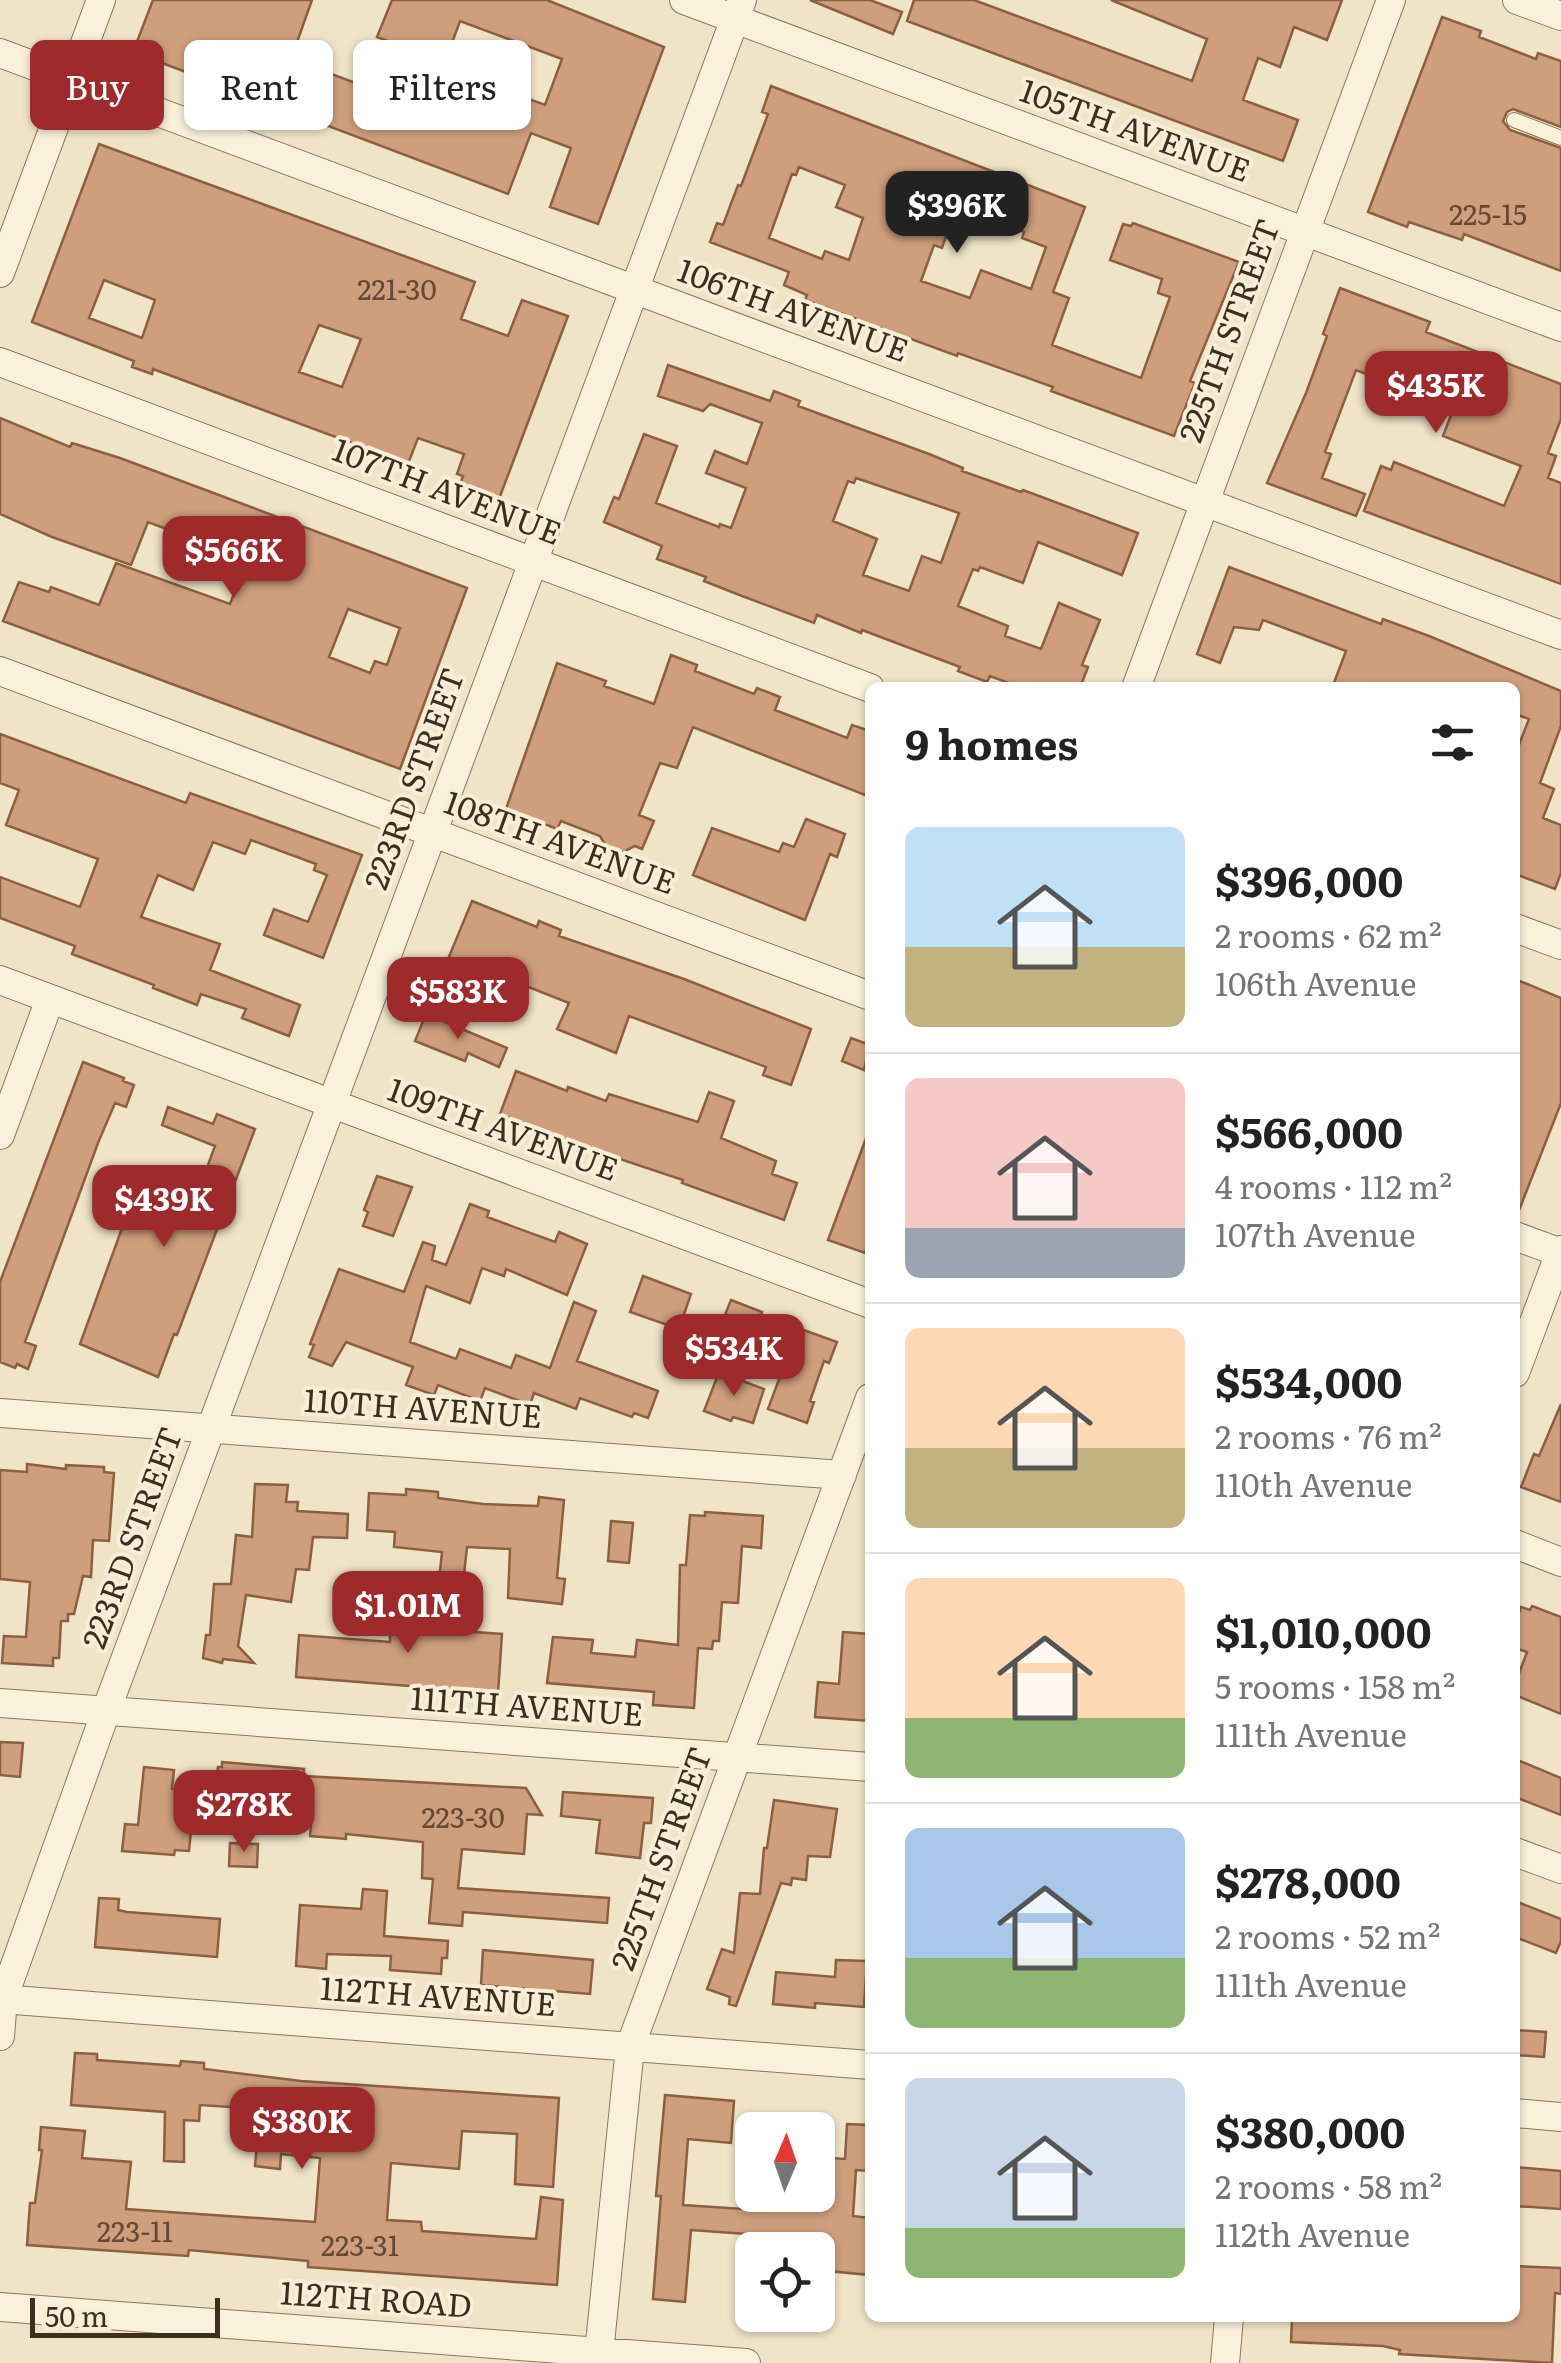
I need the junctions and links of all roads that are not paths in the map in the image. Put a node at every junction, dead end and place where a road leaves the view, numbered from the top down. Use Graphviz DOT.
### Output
graph roads {
  1 [pos="101,0"];
  2 [pos="684,0"];
  3 [pos="1391,0"];
  4 [pos="1517,0"];
  5 [pos="739,10"];
  6 [pos="1561,16"];
  7 [pos="86,40"];
  8 [pos="0,53"];
  9 [pos="30,64"];
  10 [pos="164,115"];
  11 [pos="1514,120"];
  12 [pos="53,130"];
  13 [pos="1561,138"];
  14 [pos="1304,232"];
  15 [pos="0,272"];
  16 [pos="634,290"];
  17 [pos="1561,327"];
  18 [pos="0,362"];
  19 [pos="1204,502"];
  20 [pos="532,562"];
  21 [pos="1561,635"];
  22 [pos="0,671"];
  23 [pos="1138,682"];
  24 [pos="865,686"];
  25 [pos="432,832"];
  26 [pos="1520,930"];
  27 [pos="1561,945"];
  28 [pos="0,980"];
  29 [pos="865,994"];
  30 [pos="50,999"];
  31 [pos="331,1104"];
  32 [pos="0,1135"];
  33 [pos="1520,1238"];
  34 [pos="1561,1252"];
  35 [pos="865,1302"];
  36 [pos="1520,1360"];
  37 [pos="865,1412"];
  38 [pos="0,1413"];
  39 [pos="211,1428"];
  40 [pos="842,1475"];
  41 [pos="1520,1546"];
  42 [pos="1561,1562"];
  43 [pos="0,1702"];
  44 [pos="106,1711"];
  45 [pos="736,1758"];
  46 [pos="865,1768"];
  47 [pos="1520,1854"];
  48 [pos="1561,1870"];
  49 [pos="2,1999"];
  50 [pos="0,2036"];
  51 [pos="630,2047"];
  52 [pos="865,2065"];
  53 [pos="1520,2113"];
  54 [pos="1561,2116"];
  55 [pos="0,2307"];
  56 [pos="1230,2322"];
  57 [pos="599,2358"];
  58 [pos="746,2363"];
  59 [pos="1225,2363"];
  1 -- 7 [label="street"];
  2 -- 5 [label="street, 105TH AVENUE"];
  3 -- 14 [label="street, 225TH STREET"];
  4 -- 6 [label="street"];
  5 -- 14 [label="street, 105TH AVENUE"];
  5 -- 16 [label="street, 223RD STREET"];
  8 -- 9 [label="street, 106TH AVENUE"];
  10 -- 16 [label="street, 106TH AVENUE"];
  11 -- 13 [label="lane"];
  12 -- 15 [label="street"];
  14 -- 17 [label="street, 105TH AVENUE"];
  14 -- 19 [label="street, 225TH STREET"];
  16 -- 19 [label="street, 106TH AVENUE"];
  16 -- 20 [label="street, 223RD STREET"];
  18 -- 20 [label="street, 107TH AVENUE"];
  19 -- 21 [label="street, 106TH AVENUE"];
  19 -- 23 [label="street, 225TH STREET"];
  20 -- 24 [label="street, 107TH AVENUE"];
  20 -- 25 [label="street, 223RD STREET"];
  22 -- 25 [label="street, 108TH AVENUE"];
  25 -- 29 [label="street, 108TH AVENUE"];
  25 -- 31 [label="street, 223RD STREET"];
  26 -- 27 [label="street"];
  28 -- 30 [label="street, 109TH AVENUE"];
  30 -- 31 [label="street, 109TH AVENUE"];
  30 -- 32 [label="street"];
  31 -- 35 [label="street, 109TH AVENUE"];
  31 -- 39 [label="street, 223RD STREET"];
  33 -- 34 [label="street"];
  34 -- 36 [label="street"];
  37 -- 40 [label="street, 225TH STREET"];
  38 -- 39 [label="street, 110TH AVENUE"];
  39 -- 40 [label="street, 110TH AVENUE"];
  39 -- 44 [label="street, 223RD STREET"];
  40 -- 45 [label="street, 225TH STREET"];
  41 -- 42 [label="street"];
  43 -- 44 [label="street, 111TH AVENUE"];
  44 -- 45 [label="street, 111TH AVENUE"];
  44 -- 49 [label="street, 223RD STREET"];
  45 -- 46 [label="street, 111TH AVENUE"];
  45 -- 51 [label="street, 225TH STREET"];
  47 -- 48 [label="street"];
  49 -- 50 [label="street, 223RD STREET"];
  49 -- 51 [label="street, 112TH AVENUE"];
  51 -- 52 [label="street, 112TH AVENUE"];
  51 -- 57 [label="street, 225TH STREET"];
  53 -- 54 [label="street"];
  55 -- 57 [label="street, 112TH ROAD"];
  56 -- 59 [label="street"];
  57 -- 58 [label="street, 112TH ROAD"];
}
